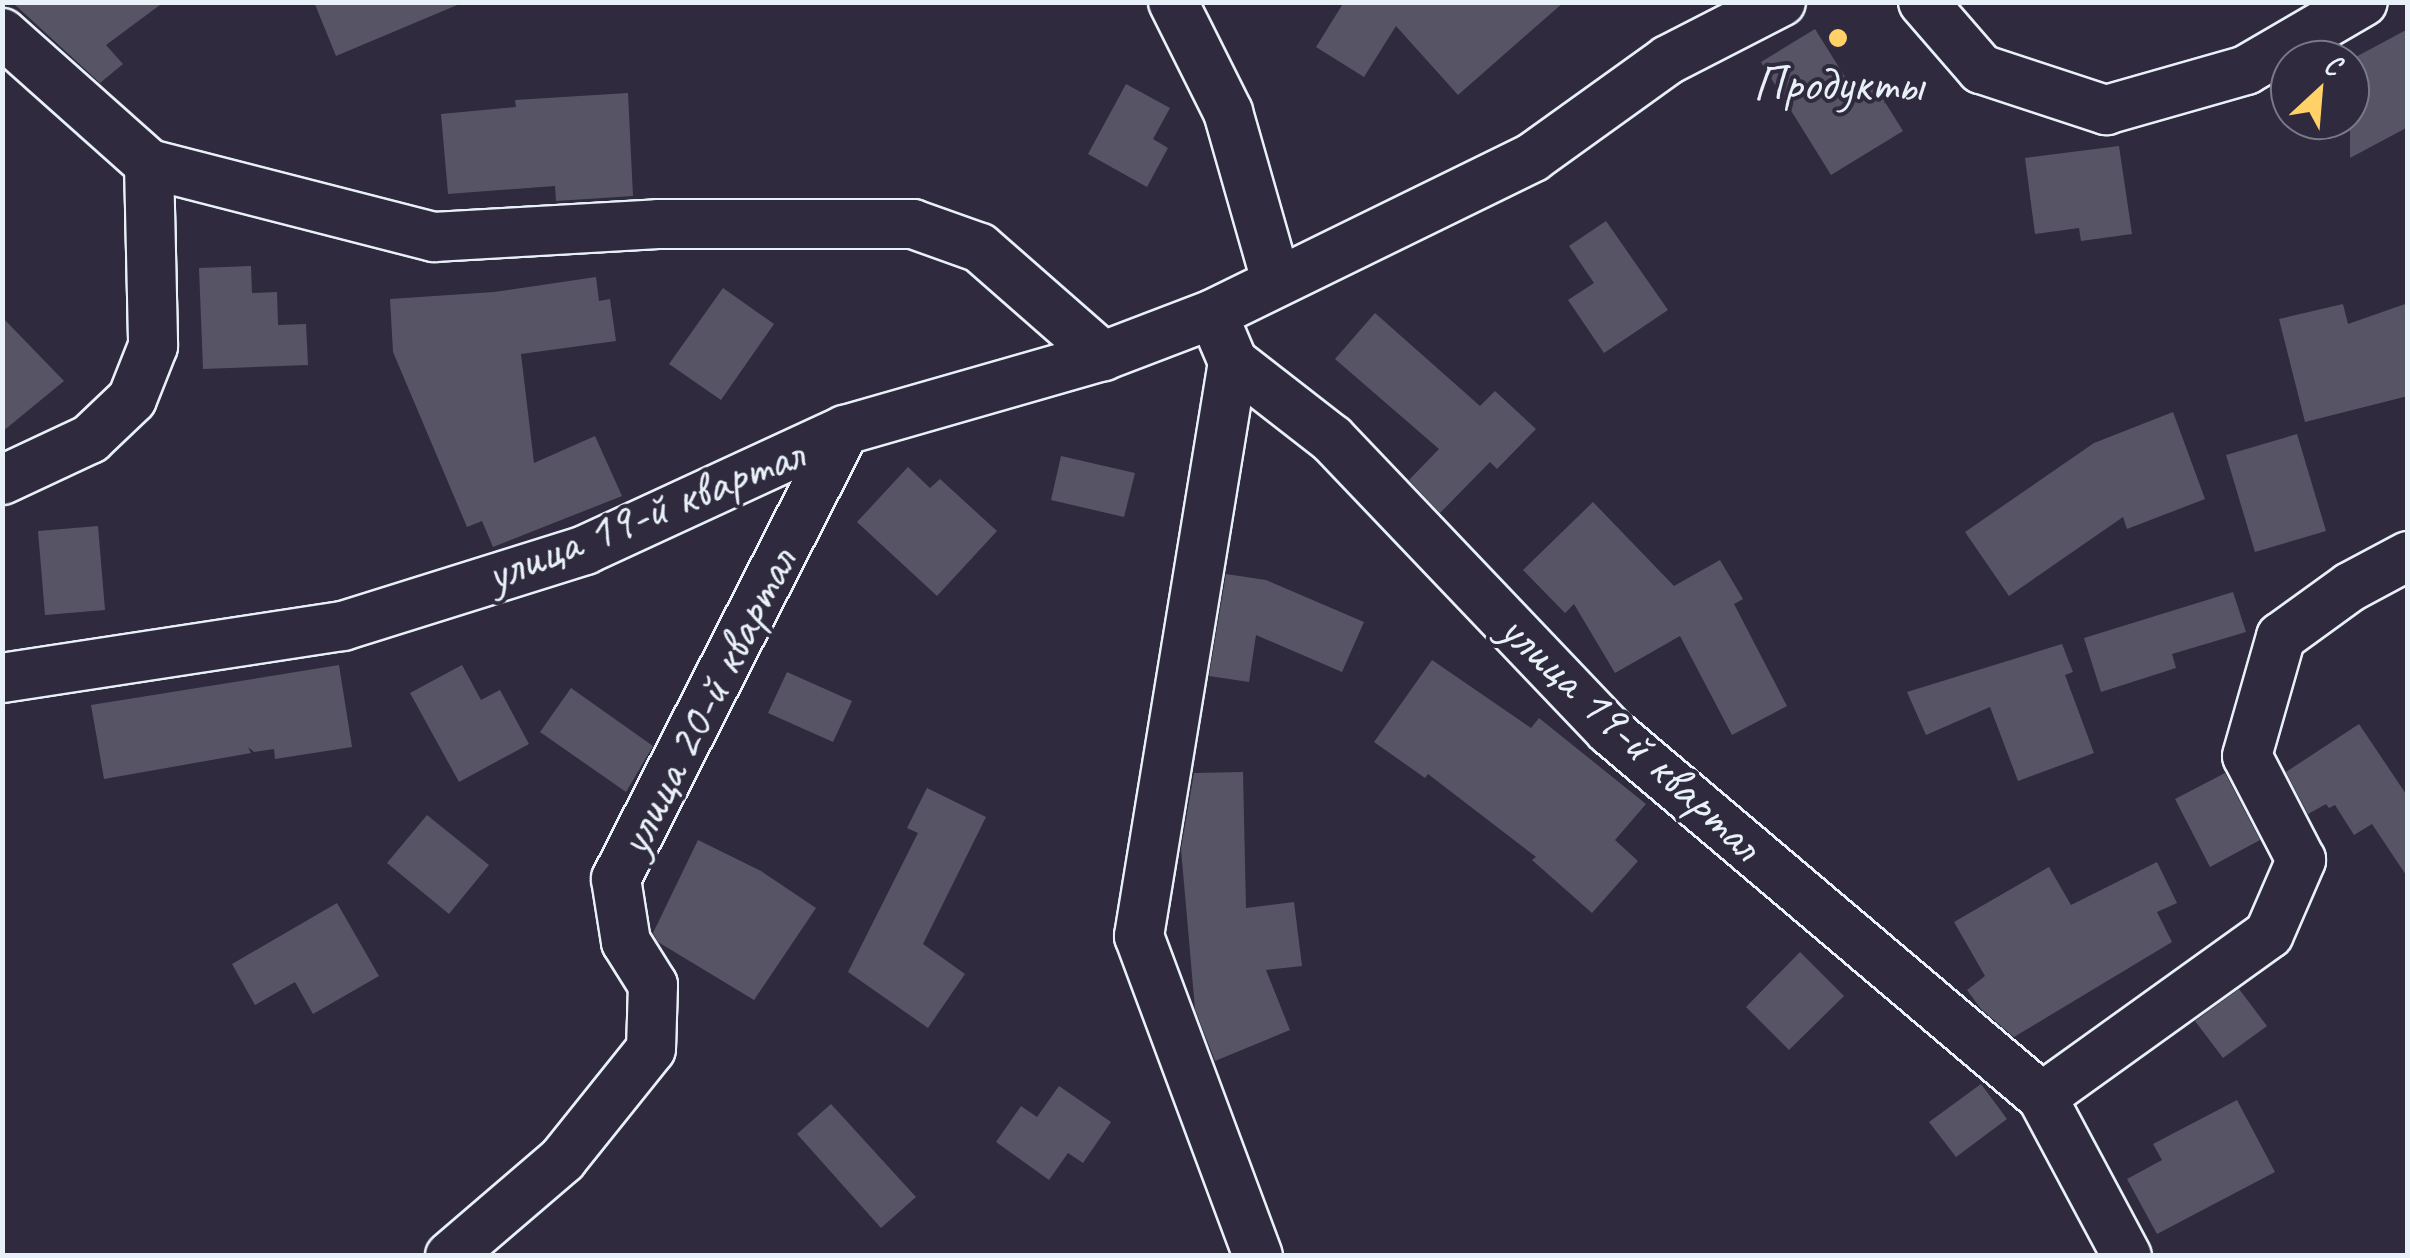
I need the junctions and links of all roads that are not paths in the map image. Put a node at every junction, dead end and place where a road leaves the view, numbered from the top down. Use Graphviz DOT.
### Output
graph roads {
  1 [pos="1173,2"];
  2 [pos="1781,2"];
  3 [pos="1924,2"];
  4 [pos="2363,2"];
  5 [pos="2,34"];
  6 [pos="149,164"];
  7 [pos="1276,280"];
  8 [pos="1213,314"];
  9 [pos="1103,356"];
  10 [pos="1233,362"];
  11 [pos="845,430"];
  12 [pos="2,480"];
  13 [pos="2408,556"];
  14 [pos="2,678"];
  15 [pos="2042,1097"];
  16 [pos="450,1256"];
  17 [pos="1258,1256"];
  18 [pos="2127,1256"];
  1 -- 7 [label="street"];
  2 -- 7 [label="street"];
  3 -- 4 [label="street"];
  5 -- 6 [label="street"];
  6 -- 9 [label="street"];
  6 -- 12 [label="street"];
  7 -- 8 [label="street"];
  8 -- 9 [label="street, улица 19-й квартал"];
  8 -- 10 [label="street, улица 19-й квартал"];
  9 -- 11 [label="street, улица 19-й квартал"];
  10 -- 15 [label="street, улица 19-й квартал"];
  10 -- 17 [label="street"];
  11 -- 14 [label="street, улица 19-й квартал"];
  11 -- 16 [label="street, улица 20-й квартал"];
  13 -- 15 [label="street"];
  15 -- 18 [label="street, улица 19-й квартал"];
}
